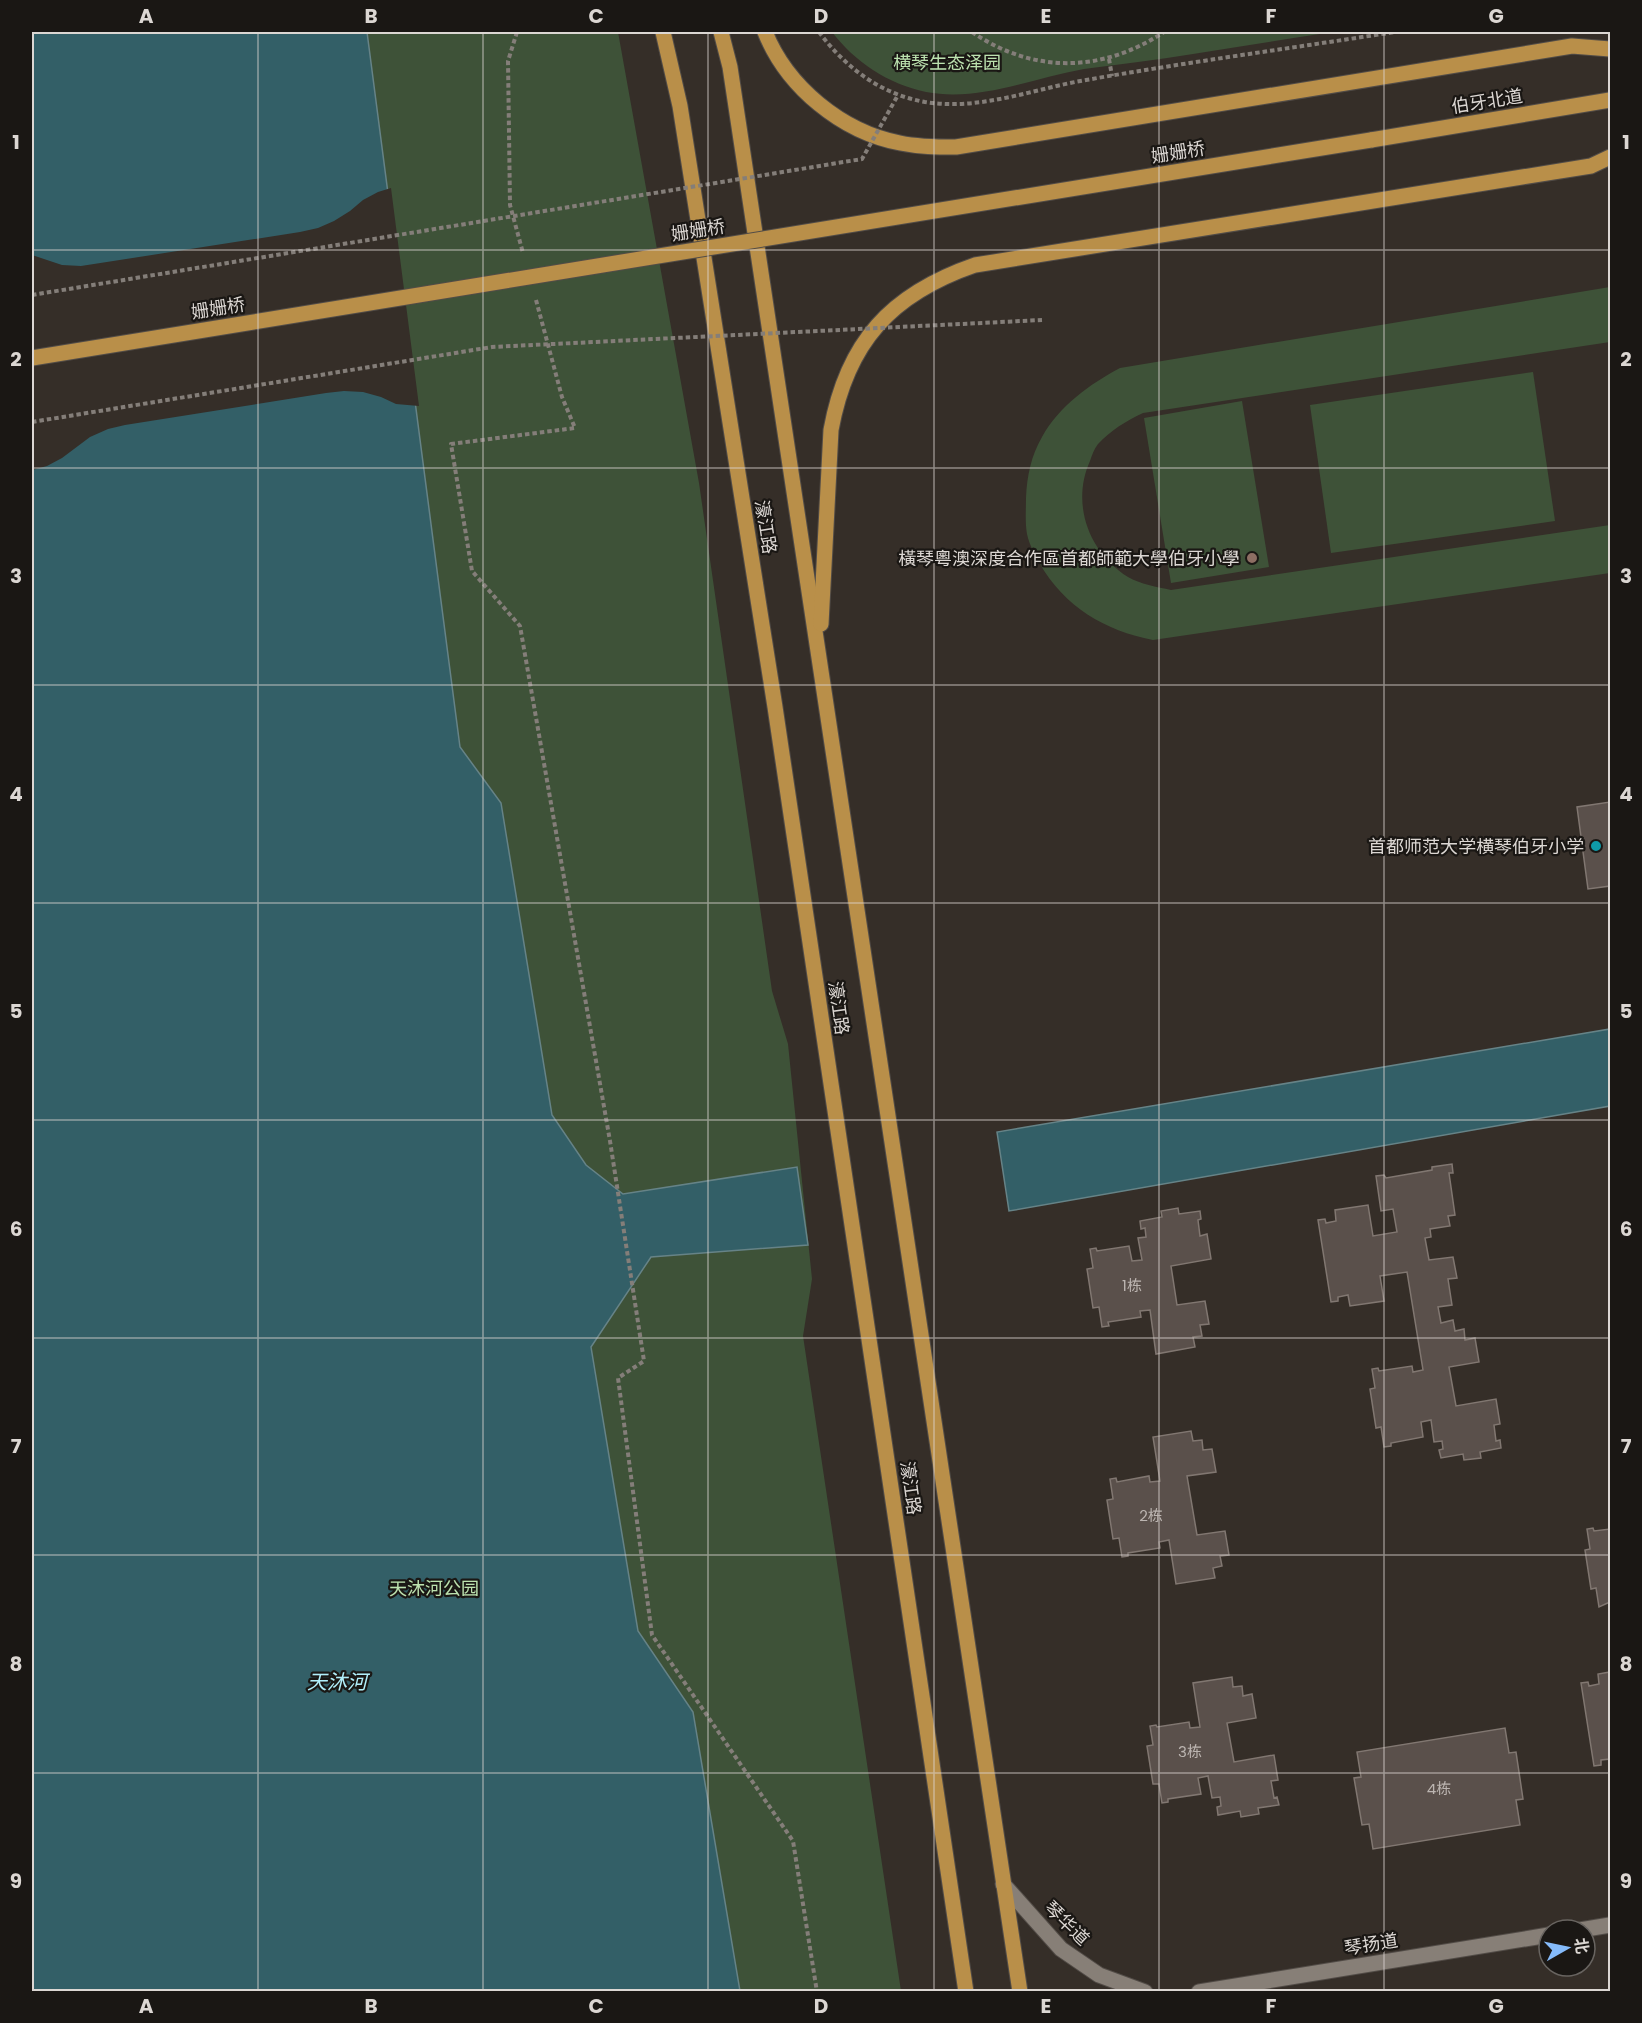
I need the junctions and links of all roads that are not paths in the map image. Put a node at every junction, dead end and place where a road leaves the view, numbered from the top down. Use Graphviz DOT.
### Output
graph roads {
  1 [pos="663,32"];
  2 [pos="721,32"];
  3 [pos="765,32"];
  4 [pos="1611,49"];
  5 [pos="1611,100"];
  6 [pos="1371,140"];
  7 [pos="1611,157"];
  8 [pos="32,358"];
  9 [pos="819,657"];
  10 [pos="1003,1884"];
  11 [pos="1537,1937"];
  12 [pos="966,1992"];
  13 [pos="1020,1992"];
  14 [pos="1145,1992"];
  15 [pos="1199,1992"];
  1 -- 12 [label="main road, 濠江路"];
  2 -- 9 [label="main road, 濠江路"];
  3 -- 4 [label="main road"];
  5 -- 6 [label="main road, 伯牙北道"];
  6 -- 8 [label="main road, 姗姗桥, bridge"];
  7 -- 9 [label="main road"];
  9 -- 10 [label="main road, 濠江路"];
  10 -- 13 [label="main road, 濠江路"];
  10 -- 14 [label="street, 琴华道"];
  11 -- 15 [label="street, 琴扬道"];
}
